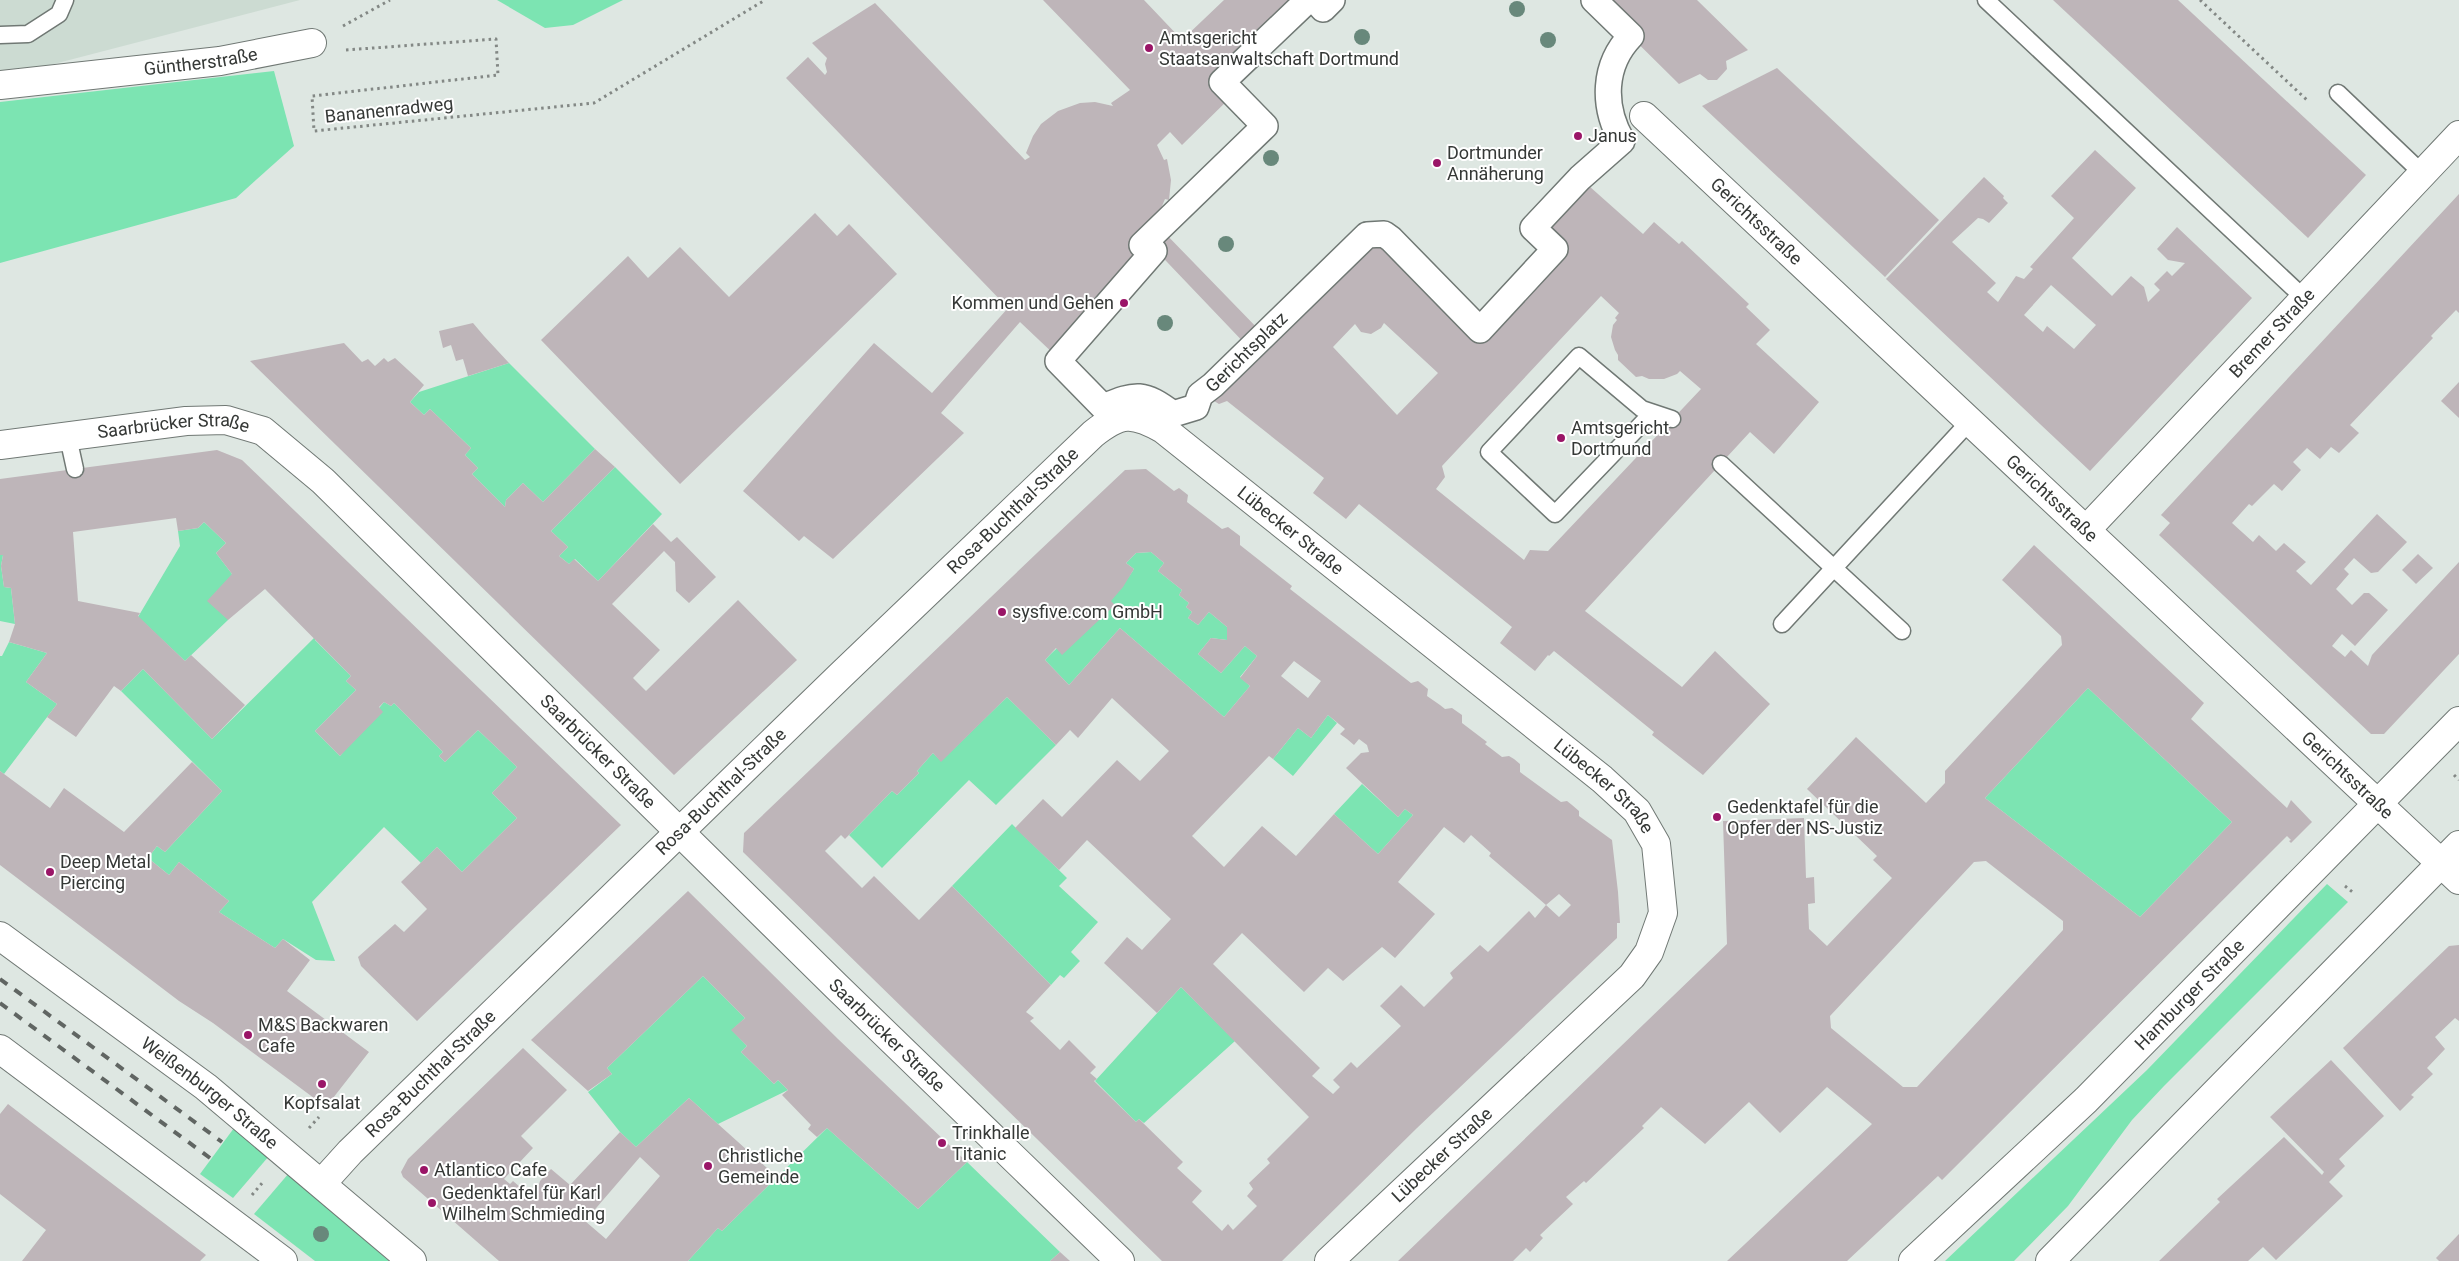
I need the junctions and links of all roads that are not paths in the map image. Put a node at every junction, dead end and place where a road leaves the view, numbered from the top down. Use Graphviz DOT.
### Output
graph roads {
  1 [pos="65,0"];
  2 [pos="1308,0"];
  3 [pos="1315,0"];
  4 [pos="1332,0"];
  5 [pos="1594,0"];
  6 [pos="1986,0"];
  7 [pos="0,35"];
  8 [pos="312,43"];
  9 [pos="0,85"];
  10 [pos="2338,93"];
  11 [pos="1644,116"];
  12 [pos="2459,135"];
  13 [pos="2423,174"];
  14 [pos="2304,298"];
  15 [pos="1652,413"];
  16 [pos="1129,415"];
  17 [pos="1672,420"];
  18 [pos="1971,420"];
  19 [pos="68,437"];
  20 [pos="0,445"];
  21 [pos="1721,464"];
  22 [pos="75,469"];
  23 [pos="2086,530"];
  24 [pos="1834,568"];
  25 [pos="1782,624"];
  26 [pos="1902,631"];
  27 [pos="2459,721"];
  28 [pos="2378,804"];
  29 [pos="681,831"];
  30 [pos="2453,863"];
  31 [pos="0,936"];
  32 [pos="0,1049"];
  33 [pos="322,1183"];
  34 [pos="270,1257"];
  35 [pos="412,1261"];
  36 [pos="1120,1261"];
  37 [pos="1329,1261"];
  38 [pos="1913,1261"];
  39 [pos="2050,1261"];
  1 -- 7 [label="lane"];
  2 -- 5 [label="street, Gerichtsplatz"];
  3 -- 4 [label="street"];
  6 -- 14 [label="lane"];
  8 -- 9 [label="street, Güntherstraße"];
  10 -- 13 [label="lane"];
  11 -- 18 [label="street, Gerichtsstraße"];
  12 -- 13 [label="street, Bremer Straße"];
  13 -- 14 [label="street, Bremer Straße"];
  14 -- 23 [label="street, Bremer Straße"];
  15 -- 15 [label="lane"];
  15 -- 17 [label="lane"];
  16 -- 29 [label="street, Rosa-Buchthal-Straße"];
  16 -- 37 [label="street, Lübecker Straße"];
  18 -- 23 [label="street, Gerichtsstraße"];
  18 -- 24 [label="lane"];
  19 -- 20 [label="street, Saarbrücker Straße"];
  19 -- 22 [label="lane"];
  19 -- 29 [label="street, Saarbrücker Straße"];
  21 -- 24 [label="lane"];
  23 -- 28 [label="street, Gerichtsstraße"];
  24 -- 25 [label="lane"];
  24 -- 26 [label="lane"];
  27 -- 28 [label="street, Hamburger Straße"];
  28 -- 30 [label="street, Gerichtsstraße"];
  28 -- 38 [label="street, Hamburger Straße"];
  29 -- 33 [label="street, Rosa-Buchthal-Straße"];
  29 -- 36 [label="street, Saarbrücker Straße"];
  30 -- 39 [label="street"];
  31 -- 33 [label="street, Weißenburger Straße"];
  32 -- 34 [label="street"];
  33 -- 35 [label="street, Weißenburger Straße"];
}
